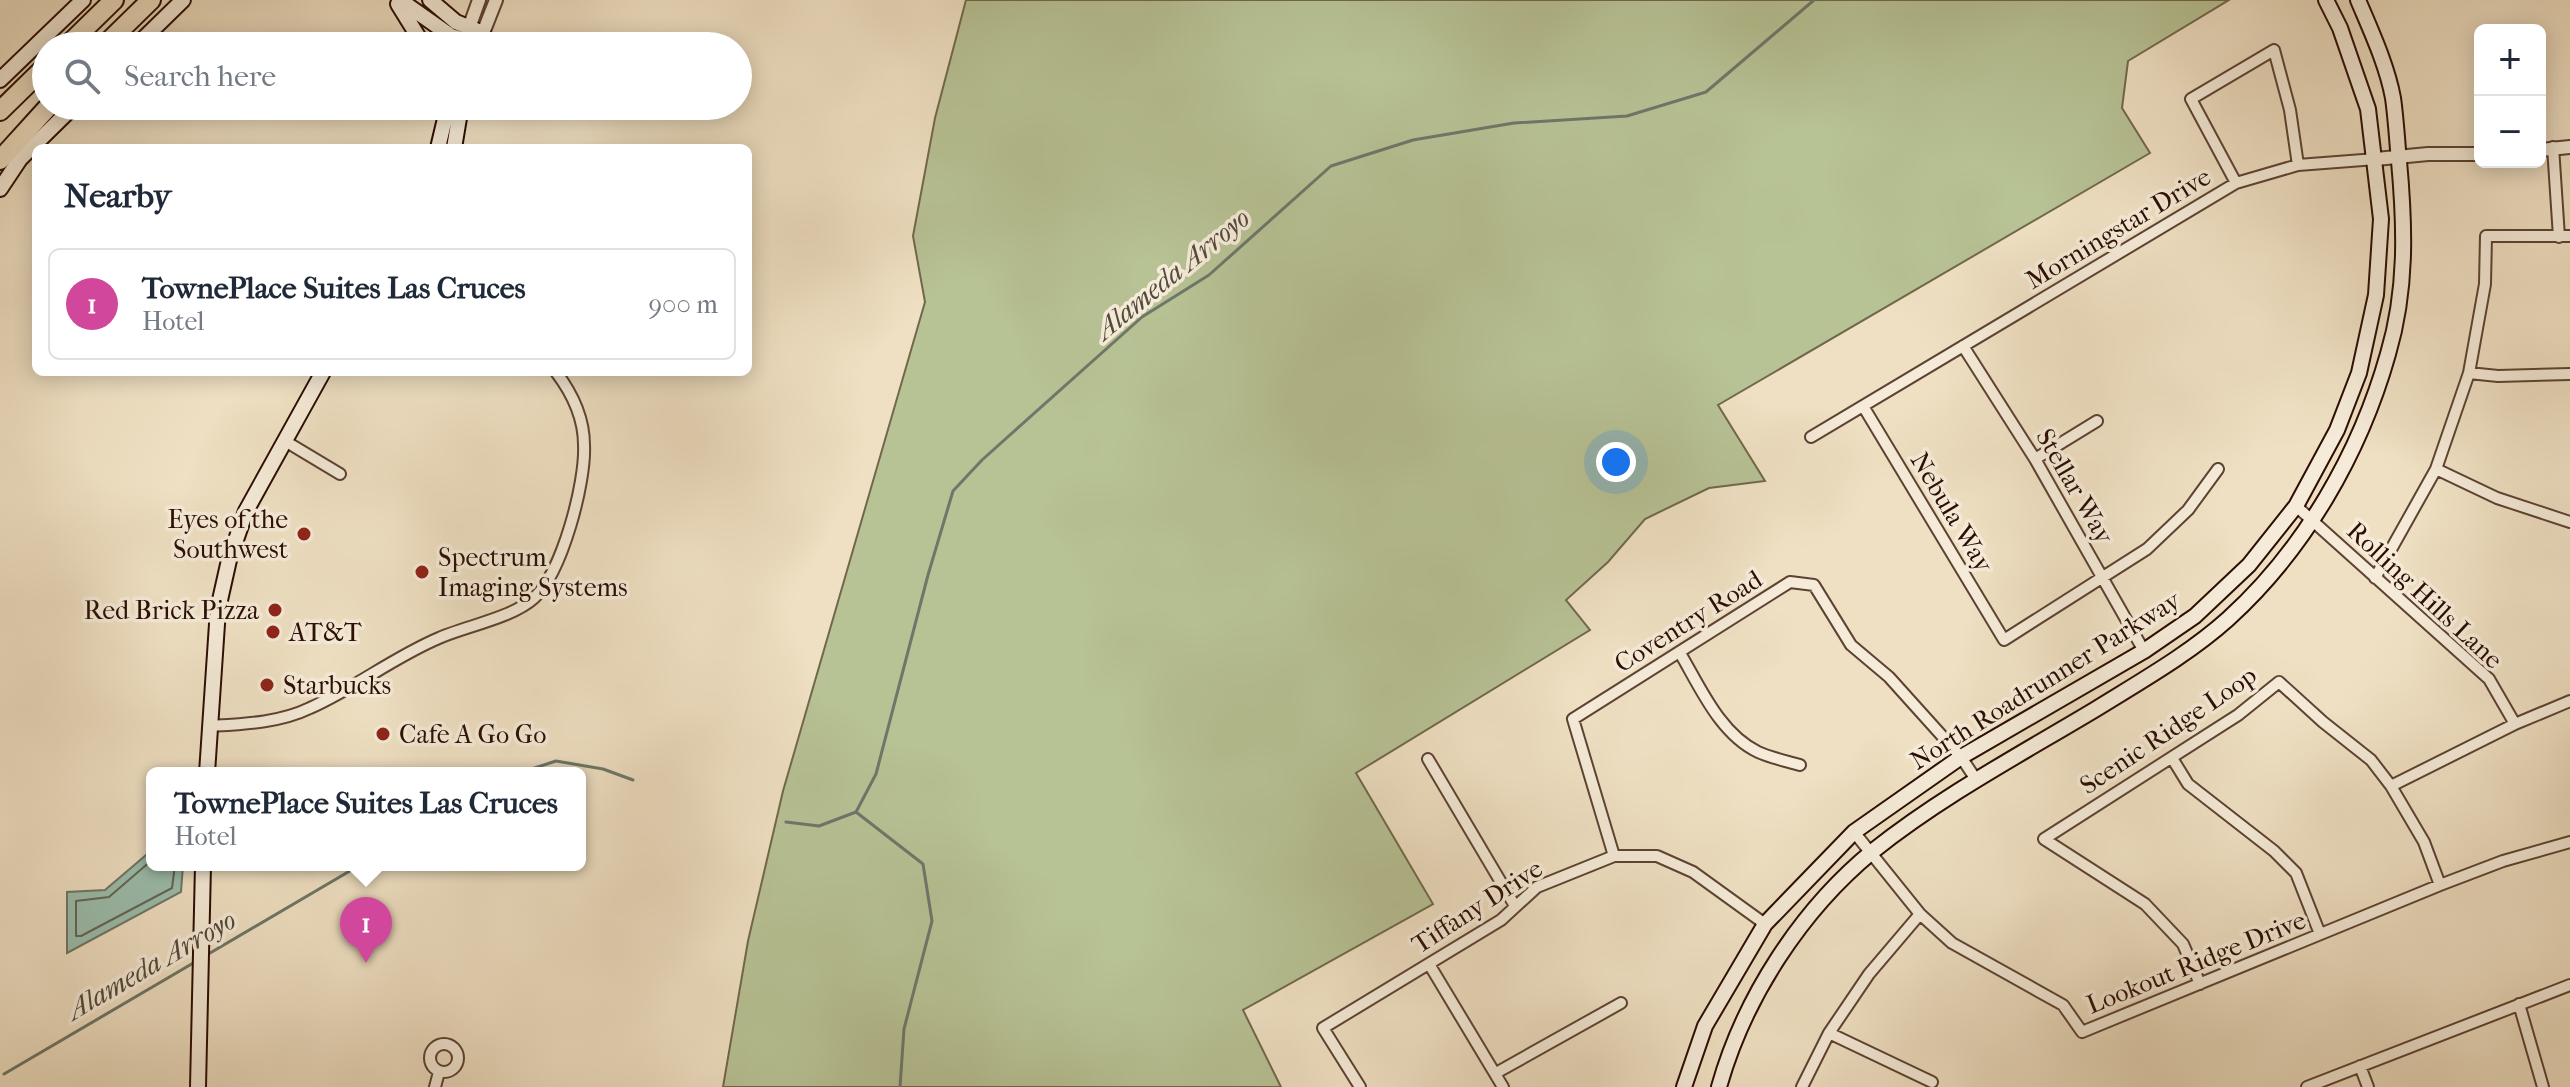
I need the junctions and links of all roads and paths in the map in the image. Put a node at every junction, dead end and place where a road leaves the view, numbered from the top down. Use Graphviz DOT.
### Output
graph roads {
  1 [pos="83,0"];
  2 [pos="114,0"];
  3 [pos="151,0"];
  4 [pos="183,0"];
  5 [pos="398,0"];
  6 [pos="430,0"];
  7 [pos="479,0"];
  8 [pos="496,0"];
  9 [pos="2326,0"];
  10 [pos="2358,0"];
  11 [pos="50,32"];
  12 [pos="81,32"];
  13 [pos="118,32"];
  14 [pos="150,32"];
  15 [pos="416,32"];
  16 [pos="454,32"];
  17 [pos="465,32"];
  18 [pos="474,32"];
  19 [pos="478,32"];
  20 [pos="32,49"];
  21 [pos="0,80"];
  22 [pos="32,80"];
  23 [pos="0,111"];
  24 [pos="32,114"];
  25 [pos="36,120"];
  26 [pos="60,120"];
  27 [pos="438,120"];
  28 [pos="444,120"];
  29 [pos="459,120"];
  30 [pos="2570,136"];
  31 [pos="0,144"];
  32 [pos="35,144"];
  33 [pos="437,144"];
  34 [pos="438,144"];
  35 [pos="455,144"];
  36 [pos="32,147"];
  37 [pos="2570,147"];
  38 [pos="2546,148"];
  39 [pos="2474,154"];
  40 [pos="2399,157"];
  41 [pos="2376,159"];
  42 [pos="0,160"];
  43 [pos="2298,165"];
  44 [pos="2236,183"];
  45 [pos="0,189"];
  46 [pos="2564,237"];
  47 [pos="1963,346"];
  48 [pos="2469,373"];
  49 [pos="2570,374"];
  50 [pos="321,376"];
  51 [pos="558,376"];
  52 [pos="1863,406"];
  53 [pos="2097,421"];
  54 [pos="1811,437"];
  55 [pos="285,441"];
  56 [pos="2035,459"];
  57 [pos="2218,469"];
  58 [pos="2436,469"];
  59 [pos="340,474"];
  60 [pos="2296,506"];
  61 [pos="2311,520"];
  62 [pos="2570,522"];
  63 [pos="2375,578"];
  64 [pos="2103,579"];
  65 [pos="2144,651"];
  66 [pos="1680,653"];
  67 [pos="2570,701"];
  68 [pos="2515,724"];
  69 [pos="209,726"];
  70 [pos="1961,757"];
  71 [pos="2172,758"];
  72 [pos="1428,759"];
  73 [pos="1800,765"];
  74 [pos="207,767"];
  75 [pos="1977,781"];
  76 [pos="2391,786"];
  77 [pos="1854,832"];
  78 [pos="2570,842"];
  79 [pos="1871,853"];
  80 [pos="1614,856"];
  81 [pos="203,871"];
  82 [pos="2440,885"];
  83 [pos="1515,906"];
  84 [pos="1920,914"];
  85 [pos="1765,924"];
  86 [pos="2320,934"];
  87 [pos="1429,964"];
  88 [pos="2200,984"];
  89 [pos="2570,985"];
  90 [pos="1621,1003"];
  91 [pos="2519,1004"];
  92 [pos="1829,1033"];
  93 [pos="2360,1066"];
  94 [pos="439,1072"];
  95 [pos="1496,1073"];
  96 [pos="1932,1082"];
  97 [pos="198,1087"];
  98 [pos="435,1087"];
  99 [pos="1360,1087"];
  100 [pos="1503,1087"];
  101 [pos="1684,1087"];
  102 [pos="1719,1087"];
  103 [pos="1802,1087"];
  104 [pos="2307,1087"];
  105 [pos="2368,1087"];
  106 [pos="2543,1087"];
  1 -- 11 [label="main road"];
  2 -- 12 [label="highway"];
  3 -- 13 [label="highway"];
  4 -- 14 [label="main road"];
  5 -- 15 [label="main road"];
  5 -- 16 [label="main road"];
  6 -- 17 [label="main road"];
  7 -- 18 [label="street"];
  8 -- 19 [label="street"];
  9 -- 41 [label="main road, North Roadrunner Parkway"];
  10 -- 40 [label="main road, North Roadrunner Parkway"];
  20 -- 21 [label="main road"];
  22 -- 23 [label="highway"];
  24 -- 31 [label="highway"];
  25 -- 42 [label="highway"];
  26 -- 32 [label="main road"];
  27 -- 33 [label="main road"];
  28 -- 34 [label="main road"];
  29 -- 35 [label="main road"];
  30 -- 38 [label="street"];
  36 -- 45 [label="main road"];
  37 -- 38 [label="street"];
  38 -- 46 [label="street"];
  39 -- 40 [label="street, Morningstar Drive"];
  40 -- 41 [label="street, Morningstar Drive"];
  40 -- 61 [label="main road, North Roadrunner Parkway"];
  41 -- 43 [label="street, Morningstar Drive"];
  41 -- 60 [label="main road, North Roadrunner Parkway"];
  43 -- 44 [label="street, Morningstar Drive"];
  43 -- 44 [label="street"];
  44 -- 47 [label="street, Morningstar Drive"];
  46 -- 48 [label="street"];
  47 -- 52 [label="street, Morningstar Drive"];
  47 -- 56 [label="street, Stellar Way"];
  48 -- 49 [label="street"];
  48 -- 58 [label="street"];
  50 -- 55 [label="main road"];
  51 -- 69 [label="street"];
  52 -- 54 [label="street, Morningstar Drive"];
  52 -- 64 [label="street, Nebula Way"];
  53 -- 56 [label="street"];
  55 -- 59 [label="street"];
  55 -- 69 [label="main road"];
  56 -- 64 [label="street, Stellar Way"];
  57 -- 64 [label="street"];
  58 -- 62 [label="street"];
  58 -- 63 [label="street"];
  60 -- 61 [label="street, Rolling Hills Lane"];
  60 -- 65 [label="main road, North Roadrunner Parkway"];
  61 -- 63 [label="street, Rolling Hills Lane"];
  61 -- 75 [label="main road, North Roadrunner Parkway"];
  63 -- 68 [label="street, Rolling Hills Lane"];
  64 -- 65 [label="street, Stellar Way"];
  65 -- 70 [label="main road, North Roadrunner Parkway"];
  66 -- 70 [label="street, Coventry Road"];
  66 -- 73 [label="street"];
  66 -- 80 [label="street, Coventry Road"];
  67 -- 68 [label="street"];
  68 -- 76 [label="street"];
  69 -- 74 [label="main road"];
  70 -- 75 [label="street, Coventry Road"];
  70 -- 77 [label="main road, North Roadrunner Parkway"];
  71 -- 76 [label="street, Scenic Ridge Loop"];
  71 -- 86 [label="street"];
  71 -- 88 [label="street, Scenic Ridge Loop"];
  72 -- 83 [label="street"];
  75 -- 79 [label="main road, North Roadrunner Parkway"];
  76 -- 82 [label="street, Scenic Ridge Loop"];
  77 -- 79 [label="street, Lookout Ridge Drive"];
  77 -- 85 [label="main road, North Roadrunner Parkway"];
  78 -- 82 [label="street, Lookout Ridge Drive"];
  79 -- 84 [label="street, Lookout Ridge Drive"];
  79 -- 102 [label="main road, North Roadrunner Parkway"];
  80 -- 83 [label="street, Tiffany Drive"];
  80 -- 85 [label="street, Tiffany Drive"];
  81 -- 97 [label="main road"];
  82 -- 86 [label="street, Lookout Ridge Drive"];
  83 -- 87 [label="street, Tiffany Drive"];
  84 -- 88 [label="street, Lookout Ridge Drive"];
  84 -- 92 [label="street"];
  85 -- 101 [label="main road, North Roadrunner Parkway"];
  86 -- 88 [label="street, Lookout Ridge Drive"];
  87 -- 95 [label="street"];
  87 -- 99 [label="street, Tiffany Drive"];
  89 -- 91 [label="street"];
  90 -- 95 [label="street"];
  91 -- 93 [label="street"];
  91 -- 106 [label="street"];
  92 -- 96 [label="street"];
  92 -- 103 [label="street"];
  93 -- 104 [label="street"];
  93 -- 105 [label="street"];
  94 -- 98 [label="street"];
  95 -- 100 [label="street"];
}
